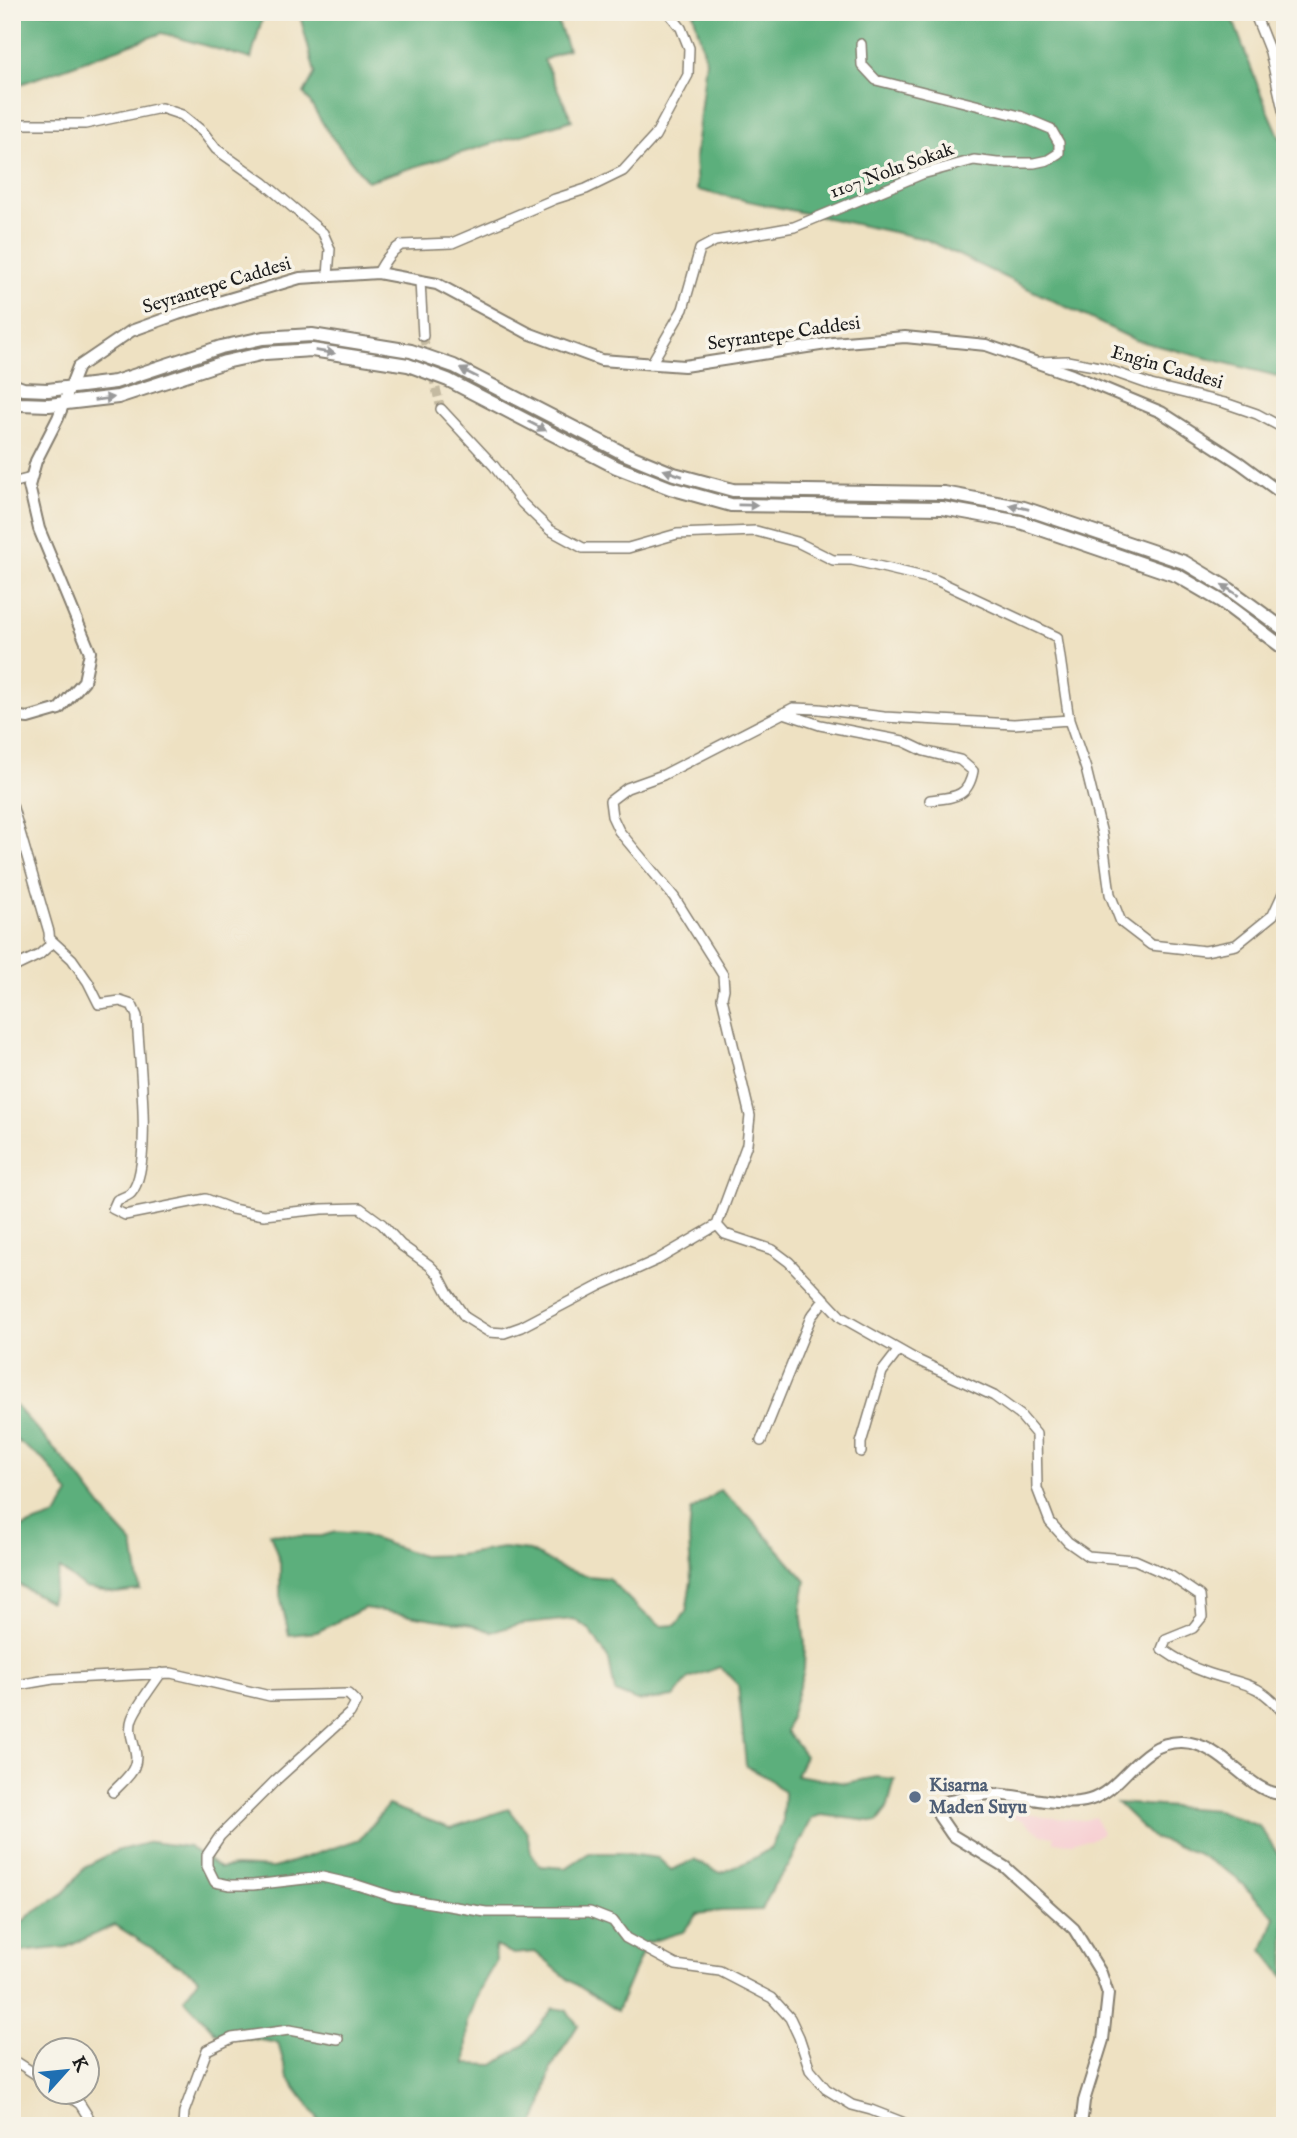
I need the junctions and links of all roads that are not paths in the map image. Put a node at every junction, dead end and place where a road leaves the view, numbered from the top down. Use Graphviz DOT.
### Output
graph roads {
  1 [pos="668,12"];
  2 [pos="1254,12"];
  3 [pos="861,44"];
  4 [pos="1285,119"];
  5 [pos="12,124"];
  6 [pos="378,273"];
  7 [pos="328,276"];
  8 [pos="420,281"];
  9 [pos="423,336"];
  10 [pos="1034,362"];
  11 [pos="651,364"];
  12 [pos="12,385"];
  13 [pos="70,387"];
  14 [pos="12,401"];
  15 [pos="64,403"];
  16 [pos="441,409"];
  17 [pos="1285,429"];
  18 [pos="31,478"];
  19 [pos="12,483"];
  20 [pos="1285,496"];
  21 [pos="1285,630"];
  22 [pos="1285,649"];
  23 [pos="784,713"];
  24 [pos="12,716"];
  25 [pos="1069,720"];
  26 [pos="930,800"];
  27 [pos="12,805"];
  28 [pos="1285,888"];
  29 [pos="49,938"];
  30 [pos="12,968"];
  31 [pos="717,1225"];
  32 [pos="825,1299"];
  33 [pos="899,1350"];
  34 [pos="761,1441"];
  35 [pos="861,1452"];
  36 [pos="161,1673"];
  37 [pos="12,1686"];
  38 [pos="1285,1715"];
  39 [pos="113,1792"];
  40 [pos="1285,1794"];
  41 [pos="338,2039"];
  42 [pos="12,2059"];
  43 [pos="32,2072"];
  44 [pos="81,2106"];
  45 [pos="94,2126"];
  46 [pos="183,2126"];
  47 [pos="907,2126"];
  48 [pos="1081,2126"];
  1 -- 6 [label="street"];
  2 -- 4 [label="street"];
  3 -- 11 [label="street, 1107 Nolu Sokak"];
  5 -- 7 [label="street"];
  6 -- 7 [label="street, Seyrantepe Caddesi"];
  6 -- 8 [label="street, Seyrantepe Caddesi"];
  7 -- 13 [label="street, Seyrantepe Caddesi"];
  8 -- 9 [label="street"];
  8 -- 11 [label="street, Seyrantepe Caddesi"];
  10 -- 11 [label="street, Seyrantepe Caddesi"];
  10 -- 17 [label="street, Engin Caddesi"];
  10 -- 20 [label="street, Seyrantepe Caddesi"];
  12 -- 13 [label="main road"];
  13 -- 15 [label="street, Seyrantepe Caddesi"];
  21 -- 13 [label="main road, one-way"];
  14 -- 15 [label="main road"];
  15 -- 18 [label="street, Seyrantepe Caddesi"];
  15 -- 22 [label="main road, one-way"];
  16 -- 25 [label="street"];
  18 -- 19 [label="street"];
  18 -- 24 [label="street, Seyrantepe Caddesi"];
  23 -- 25 [label="street"];
  23 -- 26 [label="street"];
  23 -- 31 [label="street"];
  25 -- 28 [label="street"];
  27 -- 29 [label="street"];
  29 -- 30 [label="street"];
  29 -- 31 [label="street"];
  31 -- 32 [label="street"];
  32 -- 33 [label="street"];
  32 -- 34 [label="street"];
  33 -- 35 [label="street"];
  33 -- 38 [label="street"];
  36 -- 37 [label="street"];
  36 -- 39 [label="street"];
  36 -- 47 [label="street"];
  40 -- 48 [label="street"];
  41 -- 46 [label="street"];
  42 -- 43 [label="street"];
  44 -- 45 [label="street"];
}
